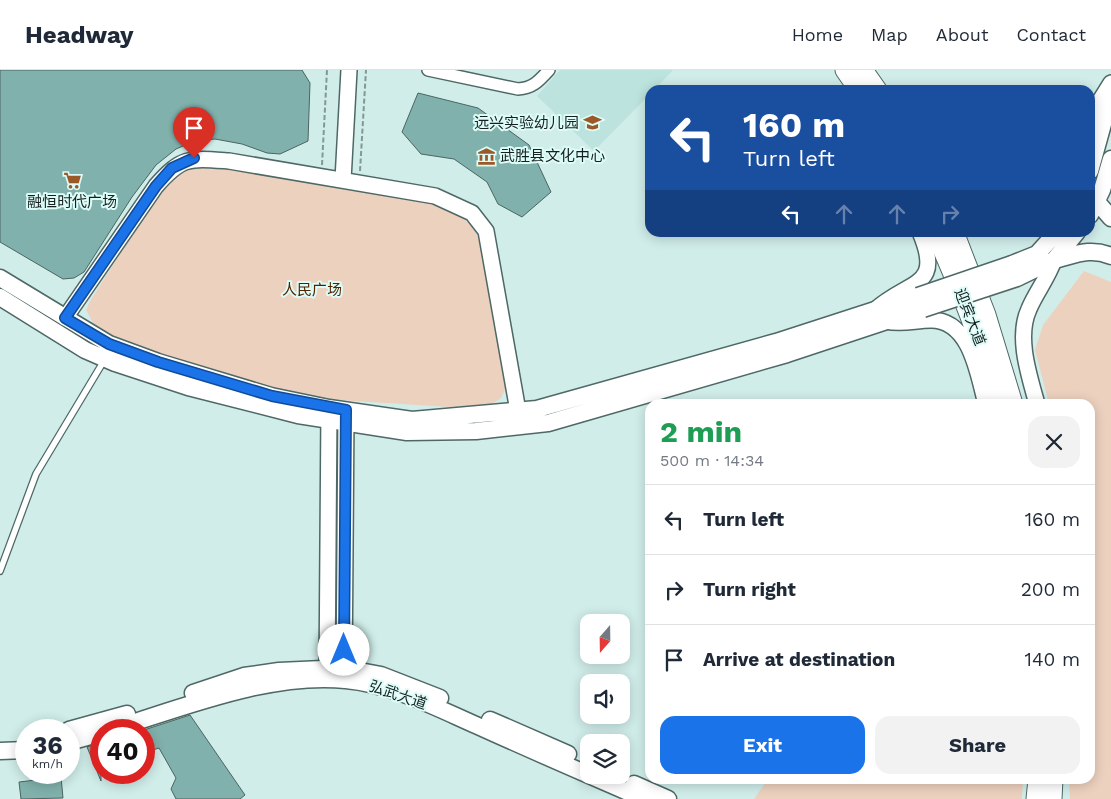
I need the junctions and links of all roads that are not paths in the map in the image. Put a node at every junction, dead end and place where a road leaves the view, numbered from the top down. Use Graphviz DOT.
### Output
graph roads {
  1 [pos="340,70"];
  2 [pos="349,70"];
  3 [pos="428,70"];
  4 [pos="549,70"];
  5 [pos="846,70"];
  6 [pos="863,78"];
  7 [pos="1111,83"];
  8 [pos="875,85"];
  9 [pos="1111,95"];
  10 [pos="1095,110"];
  11 [pos="1095,153"];
  12 [pos="1111,159"];
  13 [pos="333,178"];
  14 [pos="1095,197"];
  15 [pos="1095,206"];
  16 [pos="1111,218"];
  17 [pos="922,237"];
  18 [pos="937,237"];
  19 [pos="956,237"];
  20 [pos="1053,237"];
  21 [pos="1073,237"];
  22 [pos="1111,256"];
  23 [pos="1054,260"];
  24 [pos="1014,271"];
  25 [pos="0,278"];
  26 [pos="0,297"];
  27 [pos="880,315"];
  28 [pos="65,318"];
  29 [pos="105,359"];
  30 [pos="985,399"];
  31 [pos="997,399"];
  32 [pos="1012,399"];
  33 [pos="1036,399"];
  34 [pos="518,411"];
  35 [pos="329,414"];
  36 [pos="346,416"];
  37 [pos="0,571"];
  38 [pos="327,674"];
  39 [pos="344,674"];
  40 [pos="147,719"];
  41 [pos="80,727"];
  42 [pos="15,739"];
  43 [pos="0,740"];
  44 [pos="15,750"];
  45 [pos="0,751"];
  46 [pos="580,759"];
  47 [pos="630,782"];
  48 [pos="1038,784"];
  49 [pos="1054,784"];
  50 [pos="644,799"];
  51 [pos="668,799"];
  52 [pos="1036,799"];
  53 [pos="1052,799"];
  1 -- 13 [label="street"];
  2 -- 13 [label="street"];
  3 -- 4 [label="street"];
  5 -- 6 [label="main road"];
  6 -- 8 [label="street"];
  7 -- 10 [label="street"];
  9 -- 11 [label="main road"];
  12 -- 14 [label="main road"];
  13 -- 28 [label="street"];
  13 -- 34 [label="street"];
  15 -- 16 [label="main road"];
  17 -- 27 [label="street"];
  18 -- 31 [label="main road, 迎宾大道"];
  19 -- 32 [label="main road, 迎宾大道"];
  20 -- 24 [label="main road"];
  21 -- 23 [label="main road"];
  22 -- 23 [label="main road"];
  23 -- 24 [label="main road"];
  23 -- 33 [label="street"];
  24 -- 27 [label="main road, bridge"];
  25 -- 28 [label="main road"];
  26 -- 29 [label="main road"];
  27 -- 30 [label="street"];
  27 -- 34 [label="main road"];
  27 -- 36 [label="main road"];
  28 -- 35 [label="main road"];
  29 -- 35 [label="main road"];
  29 -- 37 [label="lane"];
  34 -- 36 [label="main road"];
  35 -- 36 [label="main road"];
  35 -- 38 [label="street"];
  36 -- 39 [label="street"];
  38 -- 39 [label="main road, 弘武大道"];
  38 -- 40 [label="main road, 弘武大道"];
  38 -- 41 [label="main road, 弘武大道"];
  39 -- 46 [label="main road, 弘武大道"];
  39 -- 50 [label="main road, 弘武大道"];
  42 -- 43 [label="main road"];
  44 -- 45 [label="main road"];
  47 -- 51 [label="main road"];
  48 -- 52 [label="main road"];
  49 -- 53 [label="main road"];
}
